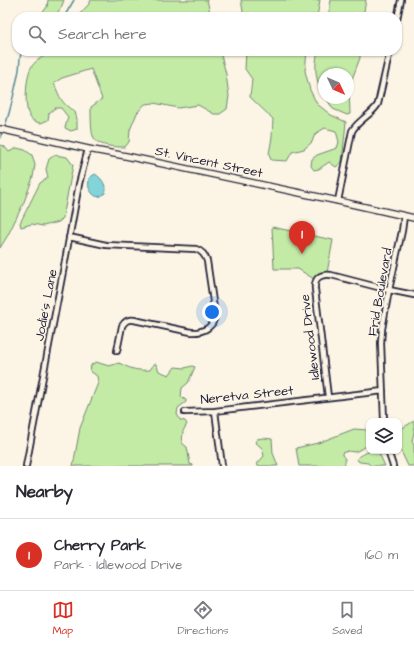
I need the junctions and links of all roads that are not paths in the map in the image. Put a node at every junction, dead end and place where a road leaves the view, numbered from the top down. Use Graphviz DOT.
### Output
graph roads {
  1 [pos="401,0"];
  2 [pos="398,12"];
  3 [pos="389,56"];
  4 [pos="0,129"];
  5 [pos="88,150"];
  6 [pos="338,201"];
  7 [pos="404,216"];
  8 [pos="414,218"];
  9 [pos="69,237"];
  10 [pos="389,290"];
  11 [pos="414,295"];
  12 [pos="117,352"];
  13 [pos="383,391"];
  14 [pos="328,398"];
  15 [pos="215,411"];
  16 [pos="185,412"];
  17 [pos="384,418"];
  18 [pos="389,454"];
  19 [pos="26,466"];
  20 [pos="222,466"];
  21 [pos="393,466"];
  1 -- 2 [label="street"];
  3 -- 6 [label="street"];
  4 -- 5 [label="street, St. Vincent Street"];
  5 -- 6 [label="street, St. Vincent Street"];
  5 -- 9 [label="street, Jodie's Lane"];
  6 -- 7 [label="street, St. Vincent Street"];
  7 -- 8 [label="street, St. Vincent Street"];
  7 -- 10 [label="street, Frid Boulevard"];
  9 -- 12 [label="street"];
  9 -- 19 [label="street, Jodie's Lane"];
  10 -- 11 [label="street, Idlewood Drive"];
  10 -- 13 [label="street, Frid Boulevard"];
  10 -- 14 [label="street, Idlewood Drive"];
  13 -- 14 [label="street, Neretva Street"];
  13 -- 17 [label="street, Frid Boulevard"];
  14 -- 15 [label="street, Neretva Street"];
  15 -- 16 [label="street, Neretva Street"];
  15 -- 20 [label="street"];
  18 -- 21 [label="street"];
}
